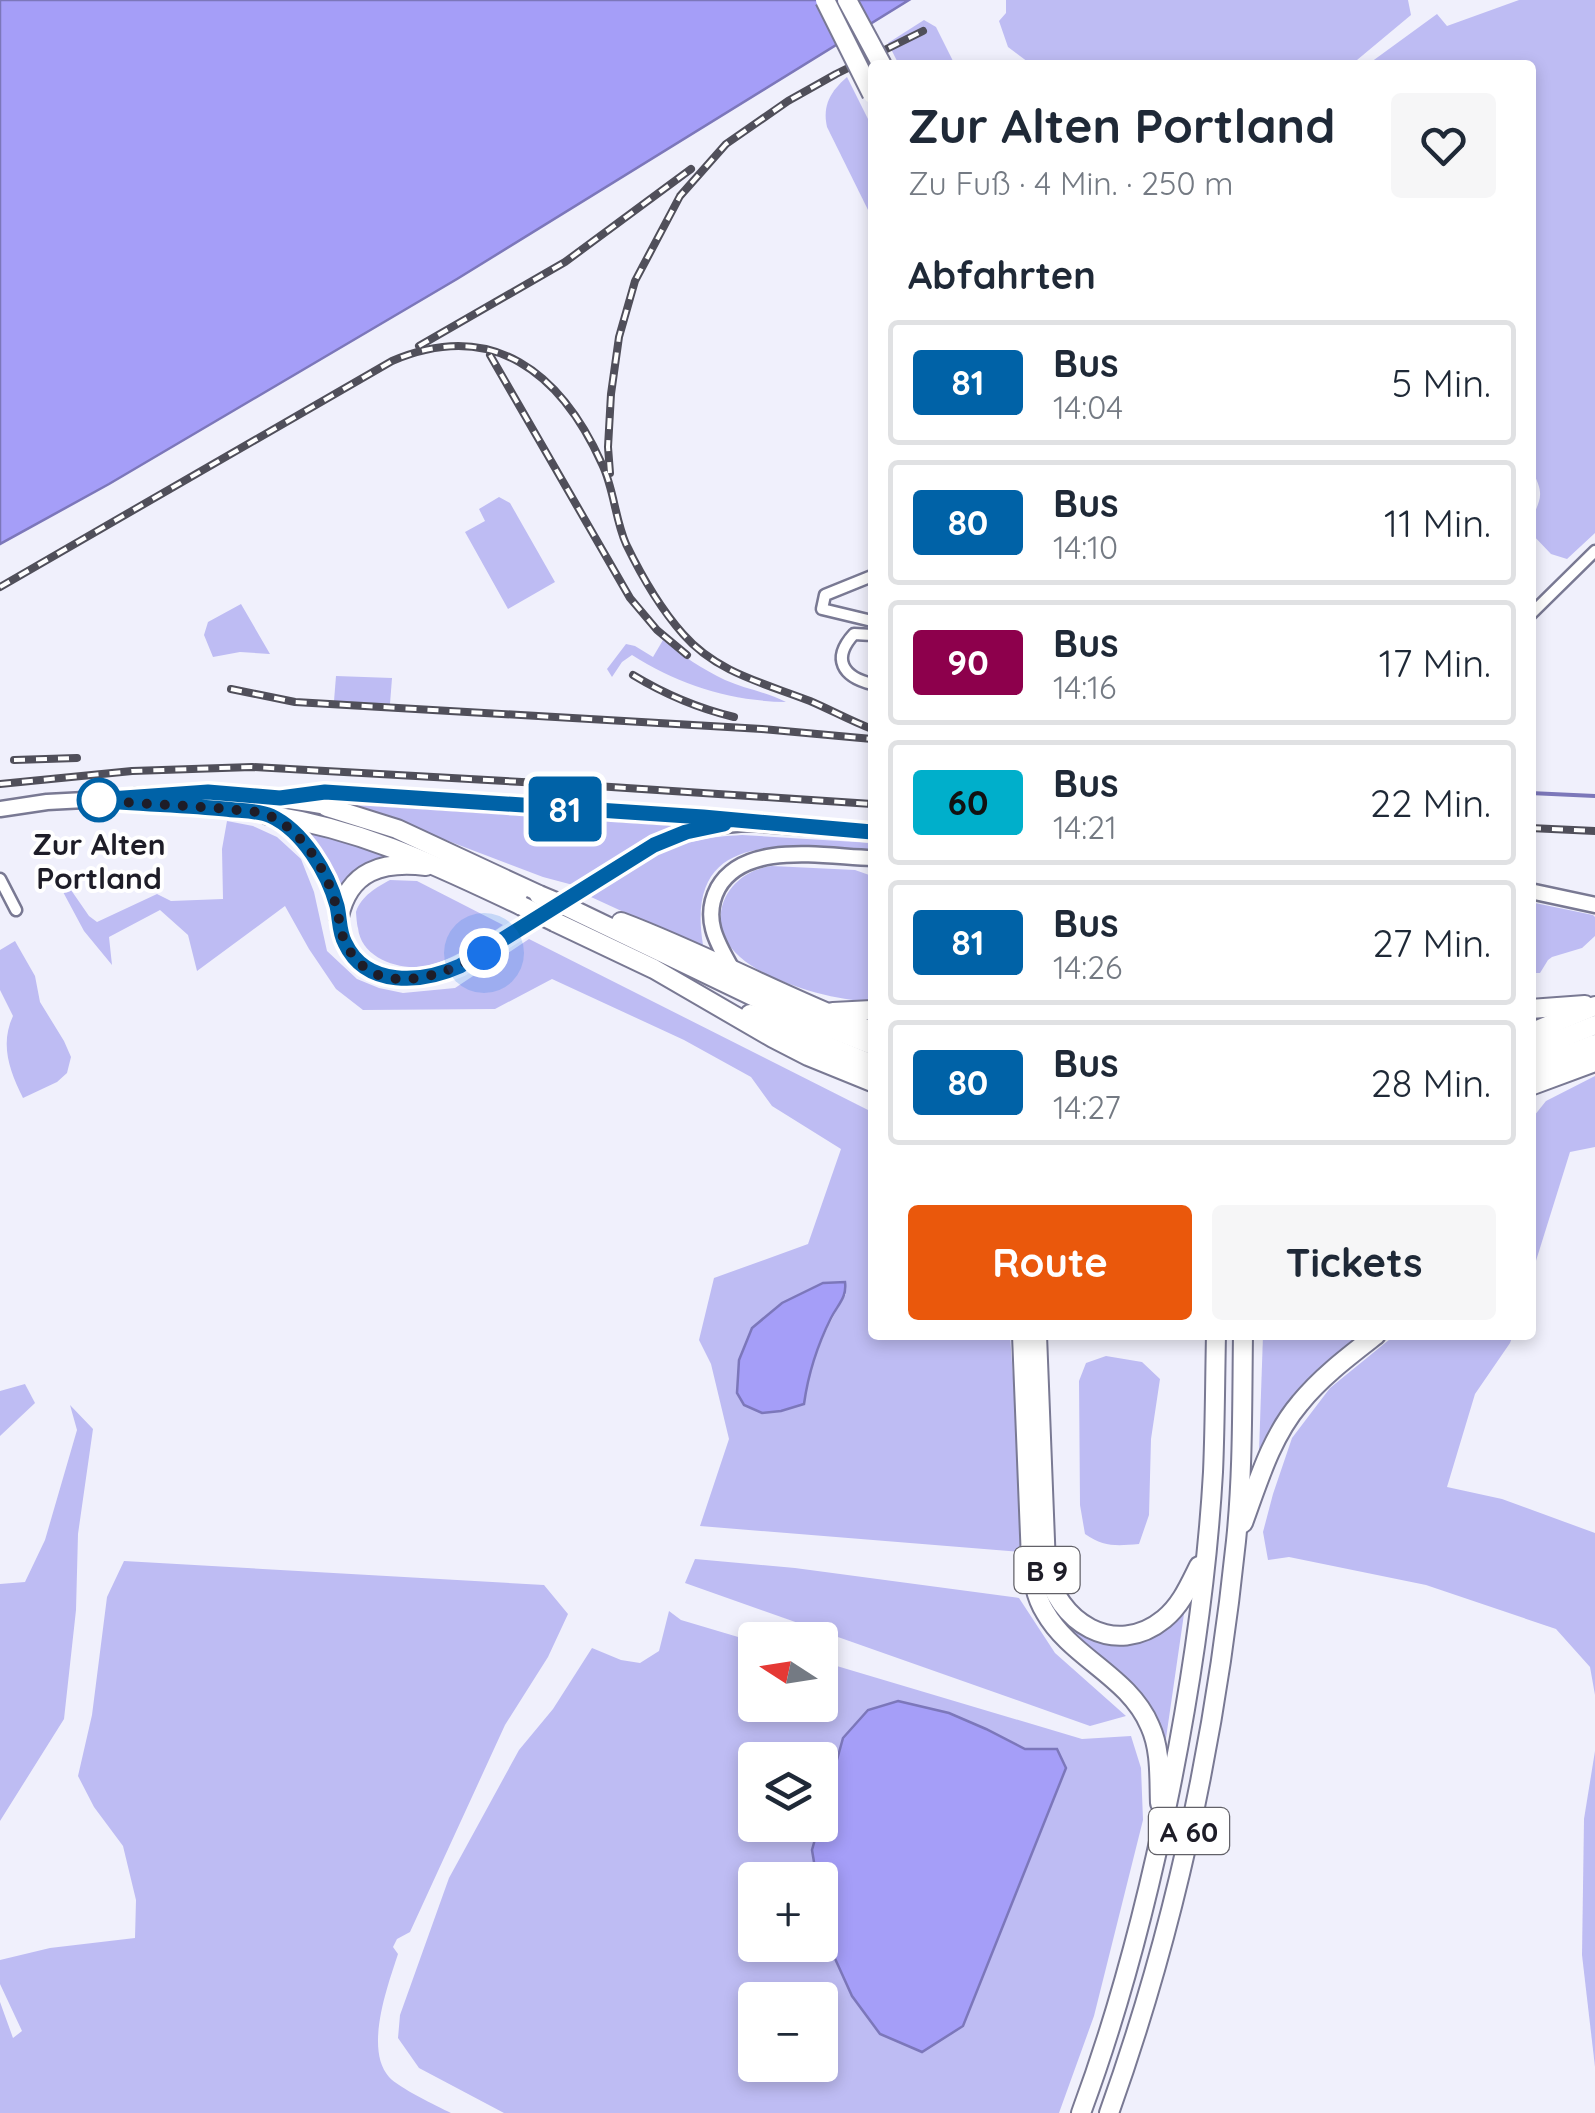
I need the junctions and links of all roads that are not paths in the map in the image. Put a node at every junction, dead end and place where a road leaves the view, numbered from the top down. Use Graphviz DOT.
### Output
graph roads {
  1 [pos="825,0"];
  2 [pos="848,0"];
  3 [pos="879,60"];
  4 [pos="868,86"];
  5 [pos="1595,550"];
  6 [pos="868,578"];
  7 [pos="1536,609"];
  8 [pos="868,620"];
  9 [pos="868,634"];
  10 [pos="868,683"];
  11 [pos="369,796"];
  12 [pos="280,798"];
  13 [pos="96,800"];
  14 [pos="326,807"];
  15 [pos="0,809"];
  16 [pos="268,814"];
  17 [pos="754,823"];
  18 [pos="868,832"];
  19 [pos="868,858"];
  20 [pos="441,868"];
  21 [pos="0,878"];
  22 [pos="1536,892"];
  23 [pos="1595,905"];
  24 [pos="16,910"];
  25 [pos="566,912"];
  26 [pos="339,917"];
  27 [pos="732,969"];
  28 [pos="672,979"];
  29 [pos="1595,1005"];
  30 [pos="1536,1009"];
  31 [pos="868,1010"];
  32 [pos="827,1012"];
  33 [pos="1595,1025"];
  34 [pos="868,1029"];
  35 [pos="1536,1030"];
  36 [pos="868,1043"];
  37 [pos="1595,1044"];
  38 [pos="1536,1048"];
  39 [pos="868,1062"];
  40 [pos="1595,1062"];
  41 [pos="1536,1067"];
  42 [pos="1556,1077"];
  43 [pos="868,1080"];
  44 [pos="1536,1084"];
  45 [pos="1536,1095"];
  46 [pos="1022,1340"];
  47 [pos="1037,1340"];
  48 [pos="1216,1340"];
  49 [pos="1243,1340"];
  50 [pos="1370,1340"];
  51 [pos="1236,1542"];
  52 [pos="1206,1552"];
  53 [pos="1160,1836"];
  54 [pos="1081,2113"];
  55 [pos="1109,2113"];
  1 -- 4 [label="highway, bridge"];
  2 -- 3 [label="highway, bridge"];
  5 -- 7 [label="street"];
  6 -- 8 [label="street"];
  9 -- 10 [label="street"];
  11 -- 12 [label="main road"];
  11 -- 14 [label="main road"];
  11 -- 17 [label="main road"];
  12 -- 13 [label="main road"];
  12 -- 14 [label="main road"];
  13 -- 15 [label="main road"];
  13 -- 16 [label="main road"];
  14 -- 25 [label="highway, bridge"];
  16 -- 20 [label="highway"];
  16 -- 26 [label="main road"];
  17 -- 18 [label="main road"];
  17 -- 26 [label="main road"];
  19 -- 27 [label="main road"];
  20 -- 25 [label="highway, bridge"];
  20 -- 26 [label="highway"];
  21 -- 24 [label="street"];
  22 -- 23 [label="main road"];
  25 -- 27 [label="highway"];
  25 -- 28 [label="highway"];
  25 -- 36 [label="highway"];
  27 -- 32 [label="highway"];
  28 -- 39 [label="highway"];
  28 -- 43 [label="highway"];
  29 -- 30 [label="highway"];
  29 -- 35 [label="highway"];
  31 -- 32 [label="highway"];
  32 -- 34 [label="highway"];
  33 -- 38 [label="highway"];
  37 -- 41 [label="highway"];
  40 -- 42 [label="highway"];
  42 -- 44 [label="highway"];
  42 -- 45 [label="highway"];
  46 -- 53 [label="highway, A 60"];
  47 -- 52 [label="highway, B 9"];
  48 -- 52 [label="highway, A 60"];
  49 -- 51 [label="highway, A 60"];
  50 -- 51 [label="highway"];
  51 -- 55 [label="highway, A 60"];
  52 -- 53 [label="highway, A 60"];
  53 -- 54 [label="highway, A 60"];
}
